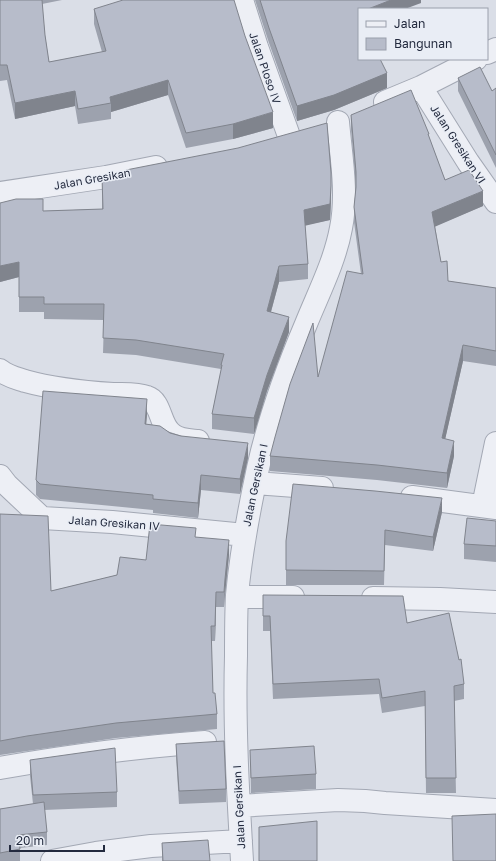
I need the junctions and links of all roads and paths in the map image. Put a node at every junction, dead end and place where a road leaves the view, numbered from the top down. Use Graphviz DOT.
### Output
graph roads {
  1 [pos="242,0"];
  2 [pos="474,60"];
  3 [pos="422,87"];
  4 [pos="338,122"];
  5 [pos="175,163"];
  6 [pos="0,193"];
  7 [pos="496,202"];
  8 [pos="0,370"];
  9 [pos="214,442"];
  10 [pos="496,443"];
  11 [pos="241,445"];
  12 [pos="263,448"];
  13 [pos="0,476"];
  14 [pos="255,483"];
  15 [pos="339,490"];
  16 [pos="394,495"];
  17 [pos="490,507"];
  18 [pos="14,517"];
  19 [pos="42,518"];
  20 [pos="245,535"];
  21 [pos="237,597"];
  22 [pos="308,597"];
  23 [pos="354,597"];
  24 [pos="496,602"];
  25 [pos="236,740"];
  26 [pos="0,768"];
  27 [pos="239,806"];
  28 [pos="496,810"];
  29 [pos="241,851"];
  30 [pos="52,861"];
  1 -- 4 [label="street, Jalan Ploso IV"];
  2 -- 3 [label="street"];
  3 -- 4 [label="street"];
  3 -- 7 [label="street, Jalan Gresikan VI"];
  4 -- 12 [label="street, Jalan Gersikan I"];
  5 -- 6 [label="street, Jalan Gresikan"];
  8 -- 9 [label="street"];
  10 -- 17 [label="street"];
  11 -- 12 [label="street"];
  12 -- 14 [label="street, Jalan Gersikan I"];
  13 -- 19 [label="street"];
  14 -- 15 [label="street"];
  14 -- 20 [label="street, Jalan Gersikan I"];
  16 -- 17 [label="street"];
  18 -- 19 [label="street, Jalan Gresikan IV"];
  19 -- 20 [label="street, Jalan Gresikan IV"];
  20 -- 21 [label="street, Jalan Gersikan I"];
  21 -- 22 [label="street"];
  21 -- 25 [label="street, Jalan Gersikan I"];
  23 -- 24 [label="street"];
  25 -- 26 [label="street"];
  25 -- 27 [label="street, Jalan Gersikan I"];
  27 -- 28 [label="street"];
  27 -- 29 [label="street, Jalan Gersikan I"];
  29 -- 30 [label="street"];
}
